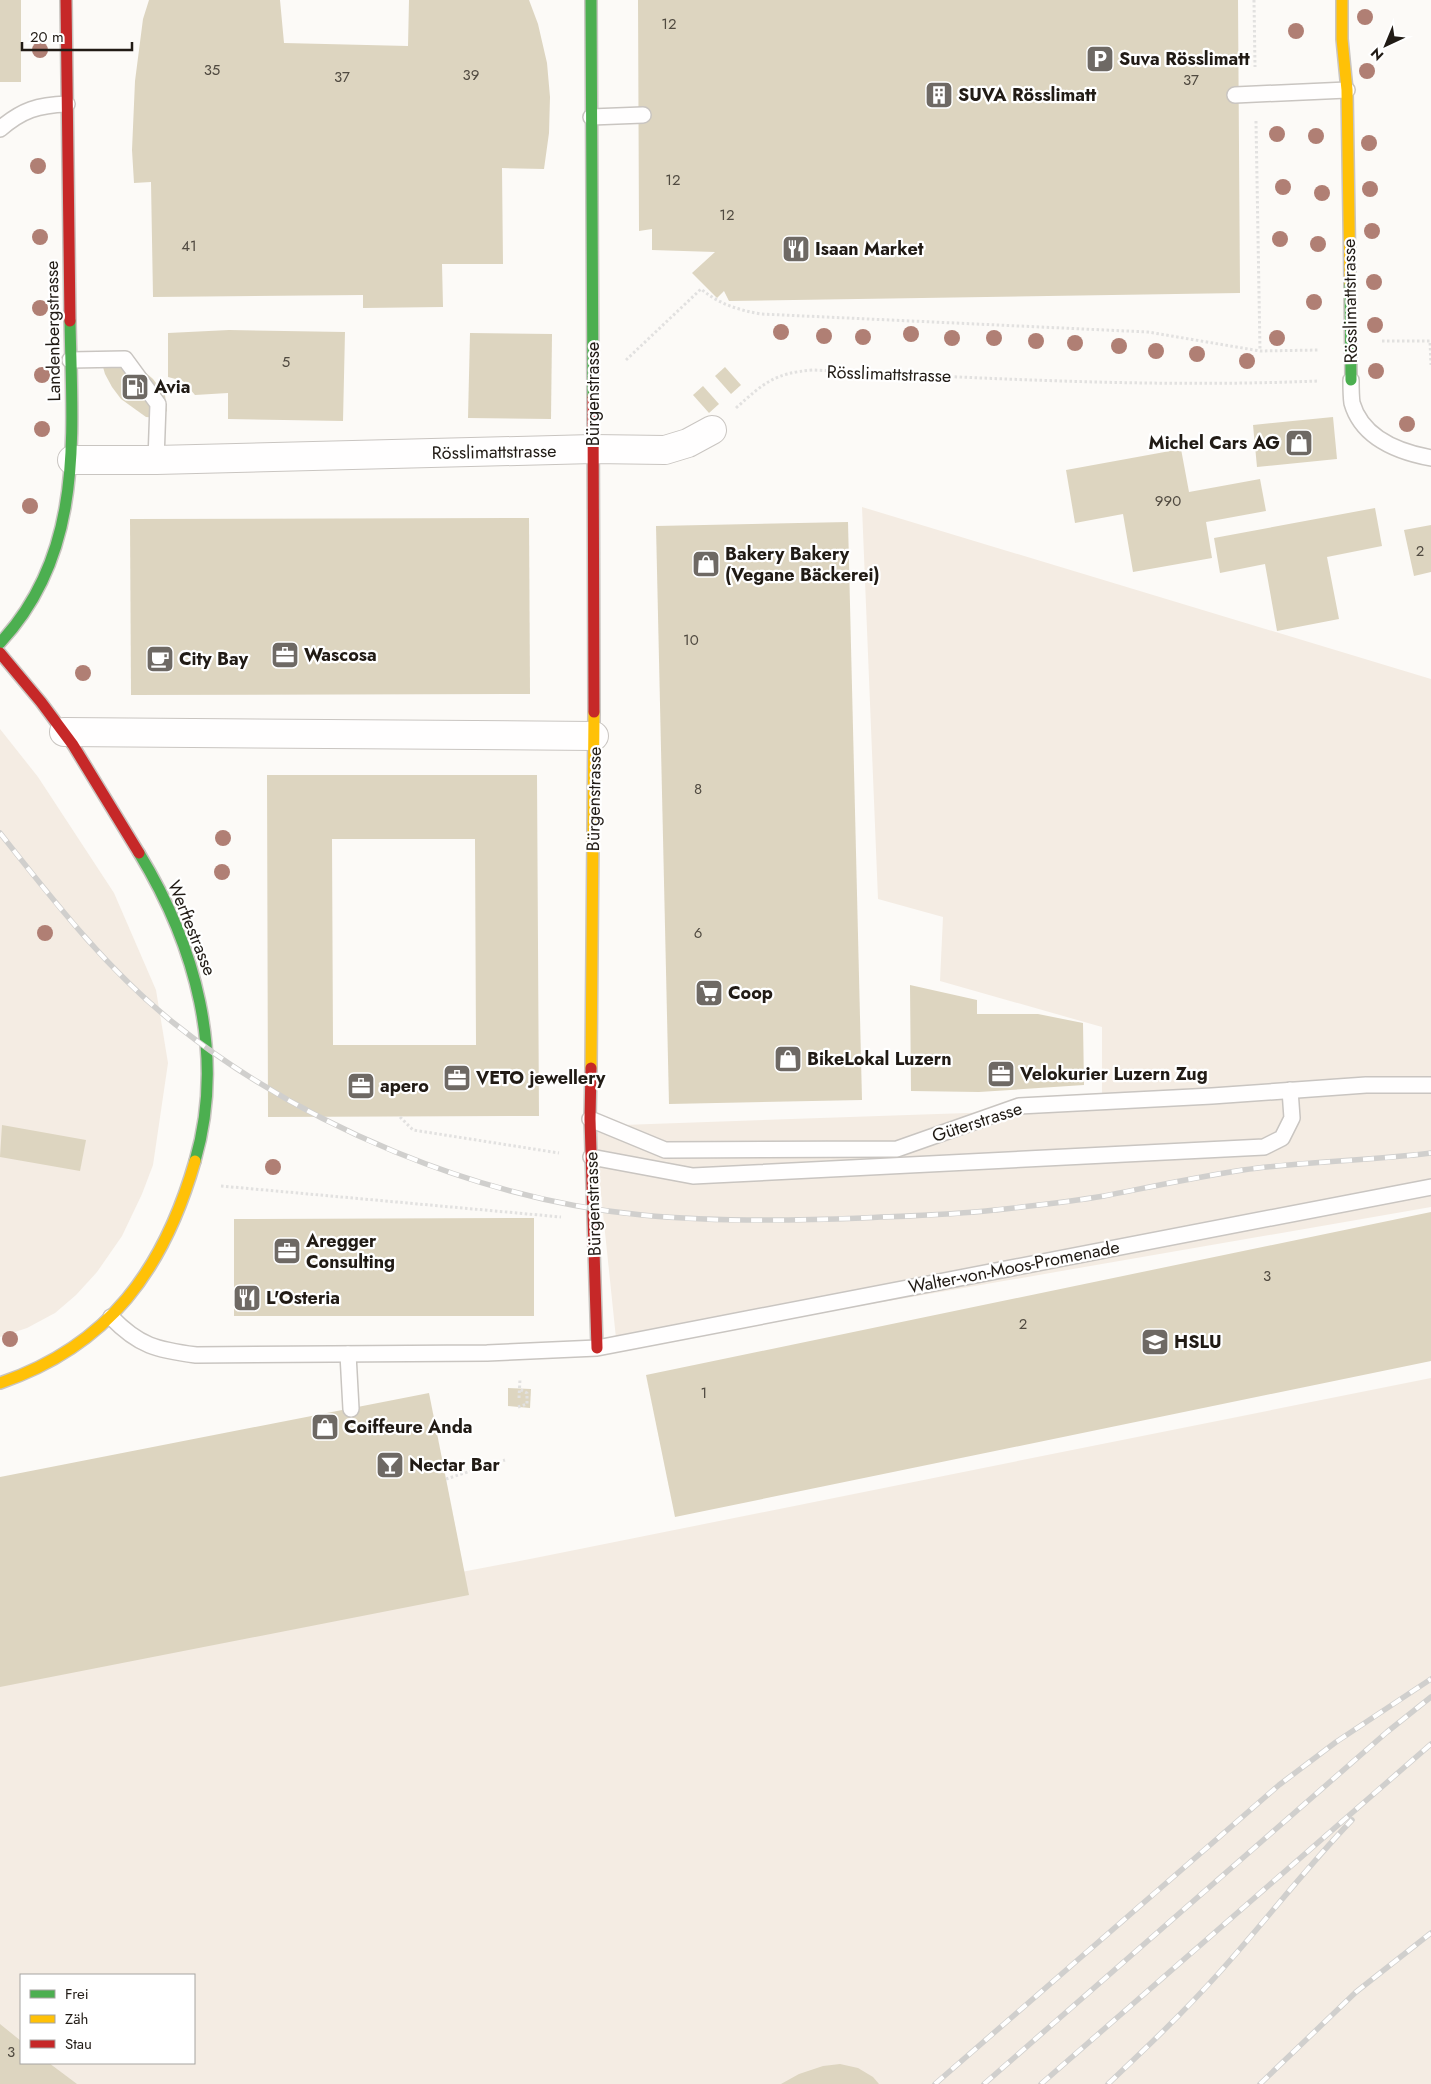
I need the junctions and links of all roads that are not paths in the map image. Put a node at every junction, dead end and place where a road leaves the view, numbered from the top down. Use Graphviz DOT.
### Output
graph roads {
  1 [pos="66,0"];
  2 [pos="591,0"];
  3 [pos="1342,0"];
  4 [pos="1347,90"];
  5 [pos="1235,95"];
  6 [pos="67,104"];
  7 [pos="643,115"];
  8 [pos="591,117"];
  9 [pos="0,129"];
  10 [pos="70,360"];
  11 [pos="1351,380"];
  12 [pos="712,430"];
  13 [pos="593,449"];
  14 [pos="1431,458"];
  15 [pos="72,460"];
  16 [pos="156,460"];
  17 [pos="0,643"];
  18 [pos="0,653"];
  19 [pos="64,732"];
  20 [pos="594,736"];
  21 [pos="1431,1085"];
  22 [pos="1290,1090"];
  23 [pos="590,1119"];
  24 [pos="591,1157"];
  25 [pos="1431,1187"];
  26 [pos="111,1317"];
  27 [pos="597,1348"];
  28 [pos="348,1354"];
  29 [pos="0,1383"];
  30 [pos="351,1409"];
  1 -- 6 [label="street, Landenbergstrasse"];
  2 -- 8 [label="street, Bürgenstrasse"];
  3 -- 4 [label="street, Rösslimattstrasse"];
  4 -- 5 [label="lane"];
  4 -- 11 [label="street, Rösslimattstrasse"];
  6 -- 9 [label="lane"];
  6 -- 10 [label="street, Landenbergstrasse"];
  7 -- 8 [label="lane"];
  8 -- 13 [label="street, Bürgenstrasse"];
  10 -- 15 [label="street, Landenbergstrasse"];
  10 -- 16 [label="lane"];
  11 -- 14 [label="lane"];
  12 -- 13 [label="street, Rösslimattstrasse"];
  13 -- 16 [label="street, Rösslimattstrasse"];
  13 -- 20 [label="street, Bürgenstrasse"];
  15 -- 16 [label="street, Rösslimattstrasse"];
  15 -- 17 [label="street, Landenbergstrasse"];
  18 -- 19 [label="street, Werftestrasse"];
  19 -- 20 [label="street"];
  19 -- 26 [label="street, Werftestrasse"];
  20 -- 23 [label="street, Bürgenstrasse"];
  21 -- 22 [label="lane, Güterstrasse"];
  22 -- 23 [label="lane, Güterstrasse"];
  22 -- 24 [label="lane"];
  23 -- 24 [label="street, Bürgenstrasse"];
  24 -- 27 [label="street, Bürgenstrasse"];
  25 -- 27 [label="lane, Walter-von-Moos-Promenade"];
  26 -- 28 [label="lane"];
  26 -- 29 [label="street, Werftestrasse"];
  27 -- 28 [label="lane"];
  28 -- 30 [label="lane"];
}
